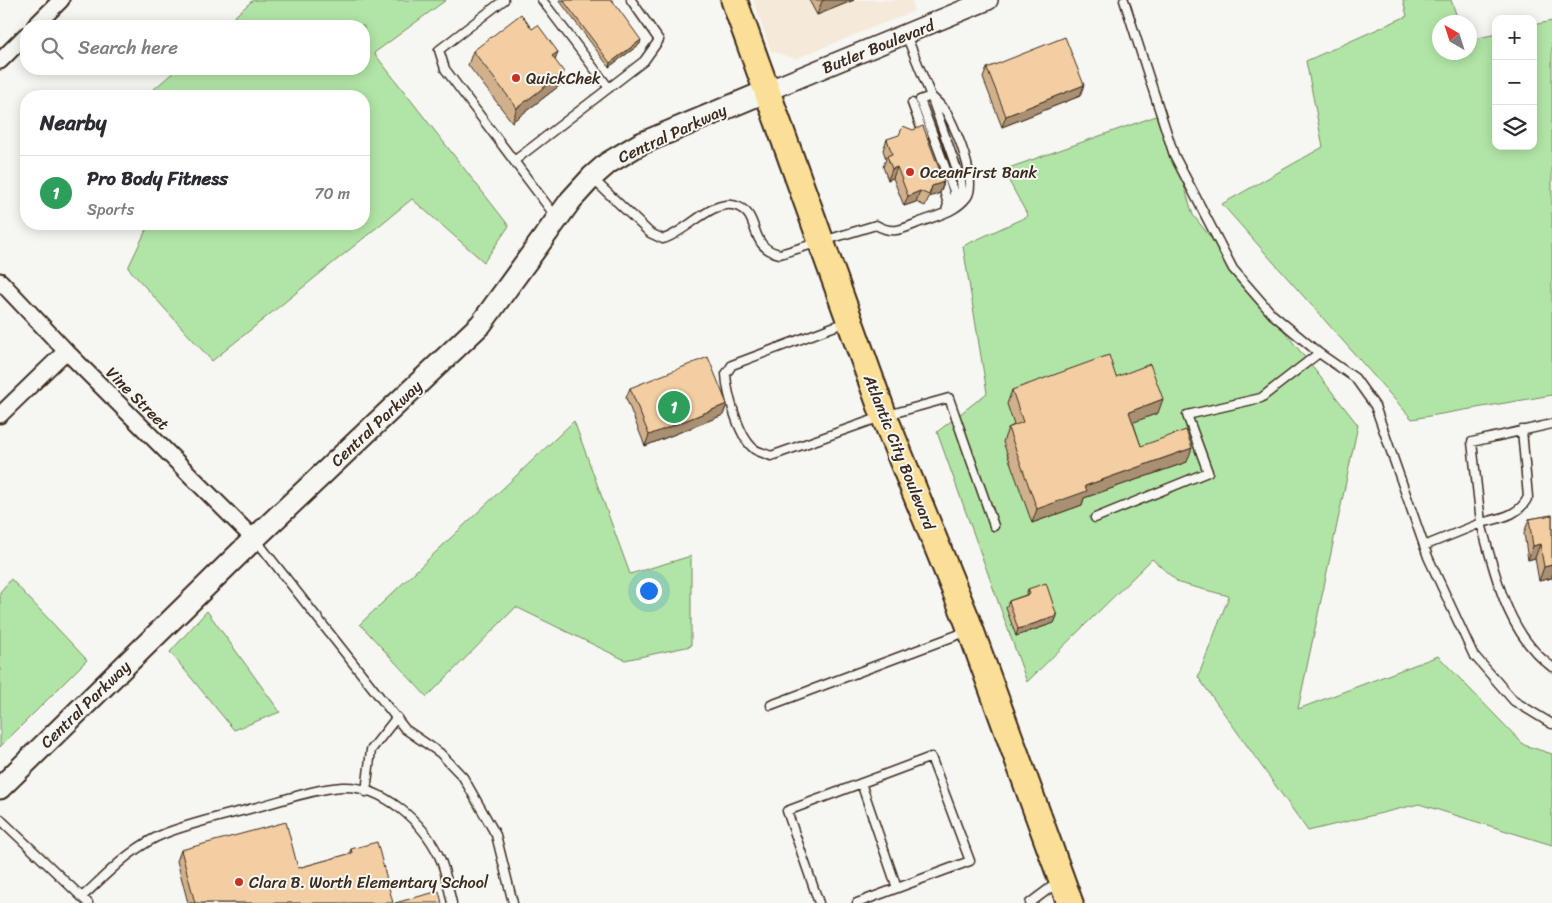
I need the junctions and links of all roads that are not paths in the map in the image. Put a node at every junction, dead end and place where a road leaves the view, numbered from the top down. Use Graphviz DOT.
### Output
graph roads {
  1 [pos="61,0"];
  2 [pos="504,0"];
  3 [pos="542,0"];
  4 [pos="631,0"];
  5 [pos="734,0"];
  6 [pos="988,0"];
  7 [pos="1124,0"];
  8 [pos="41,20"];
  9 [pos="906,35"];
  10 [pos="20,41"];
  11 [pos="0,61"];
  12 [pos="609,88"];
  13 [pos="767,91"];
  14 [pos="931,96"];
  15 [pos="912,103"];
  16 [pos="514,161"];
  17 [pos="592,177"];
  18 [pos="945,213"];
  19 [pos="558,218"];
  20 [pos="821,242"];
  21 [pos="0,281"];
  22 [pos="850,320"];
  23 [pos="66,351"];
  24 [pos="1319,353"];
  25 [pos="0,415"];
  26 [pos="884,416"];
  27 [pos="1552,424"];
  28 [pos="1522,430"];
  29 [pos="1095,518"];
  30 [pos="1480,523"];
  31 [pos="994,526"];
  32 [pos="254,538"];
  33 [pos="1424,546"];
  34 [pos="971,630"];
  35 [pos="1552,667"];
  36 [pos="771,705"];
  37 [pos="397,717"];
  38 [pos="1552,724"];
  39 [pos="861,783"];
  40 [pos="0,788"];
  41 [pos="366,792"];
  42 [pos="0,819"];
  43 [pos="1062,879"];
  44 [pos="896,888"];
  45 [pos="85,900"];
  46 [pos="452,903"];
  47 [pos="513,903"];
  48 [pos="819,903"];
  49 [pos="856,903"];
  50 [pos="1030,903"];
  51 [pos="1070,903"];
  1 -- 8 [label="street"];
  2 -- 16 [label="lane"];
  3 -- 12 [label="lane"];
  4 -- 12 [label="lane"];
  5 -- 13 [label="highway, Atlantic City Boulevard"];
  6 -- 9 [label="street, Butler Boulevard"];
  7 -- 24 [label="lane"];
  9 -- 13 [label="street, Butler Boulevard"];
  9 -- 14 [label="lane"];
  10 -- 11 [label="street"];
  12 -- 16 [label="lane"];
  13 -- 17 [label="main road, Central Parkway"];
  13 -- 20 [label="highway, Atlantic City Boulevard"];
  14 -- 18 [label="lane"];
  14 -- 18 [label="lane"];
  14 -- 18 [label="lane"];
  15 -- 18 [label="lane"];
  16 -- 19 [label="lane"];
  17 -- 19 [label="main road, Central Parkway"];
  17 -- 20 [label="lane"];
  18 -- 20 [label="lane"];
  19 -- 32 [label="main road, Central Parkway"];
  20 -- 22 [label="highway, Atlantic City Boulevard"];
  21 -- 23 [label="street, Vine Street"];
  22 -- 26 [label="highway, Atlantic City Boulevard"];
  22 -- 26 [label="lane"];
  23 -- 25 [label="street"];
  23 -- 32 [label="street, Vine Street"];
  24 -- 29 [label="lane"];
  24 -- 33 [label="lane"];
  26 -- 31 [label="lane"];
  26 -- 34 [label="highway, Atlantic City Boulevard"];
  27 -- 28 [label="lane"];
  28 -- 30 [label="lane"];
  28 -- 30 [label="lane"];
  30 -- 33 [label="lane"];
  30 -- 35 [label="lane"];
  32 -- 37 [label="lane"];
  32 -- 40 [label="main road, Central Parkway"];
  33 -- 38 [label="lane"];
  34 -- 36 [label="lane"];
  34 -- 43 [label="highway, Atlantic City Boulevard"];
  37 -- 41 [label="lane"];
  37 -- 47 [label="lane"];
  39 -- 44 [label="lane"];
  39 -- 44 [label="lane"];
  39 -- 48 [label="lane"];
  41 -- 45 [label="lane"];
  41 -- 46 [label="lane"];
  42 -- 45 [label="lane"];
  43 -- 50 [label="lane"];
  43 -- 51 [label="highway, Atlantic City Boulevard"];
  44 -- 49 [label="lane"];
}
